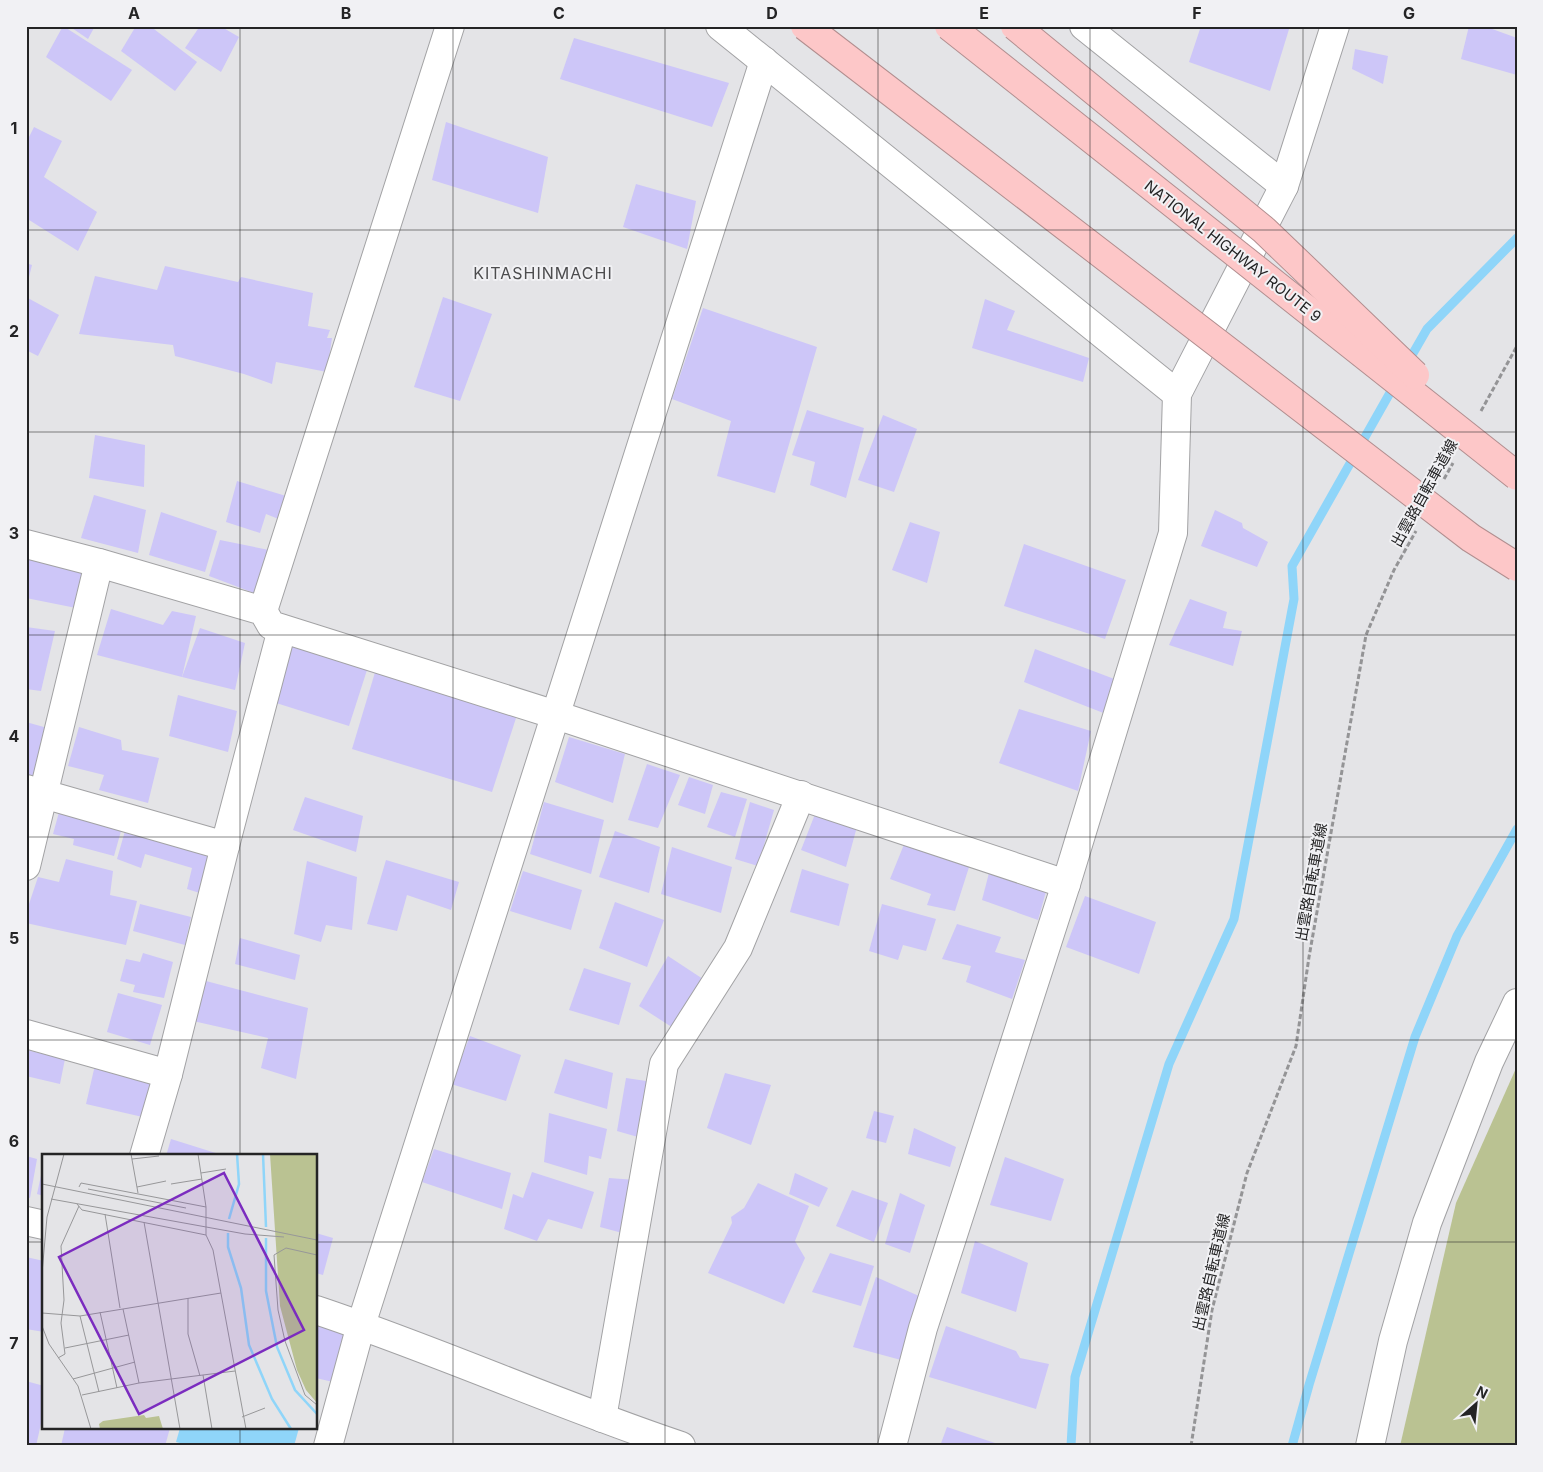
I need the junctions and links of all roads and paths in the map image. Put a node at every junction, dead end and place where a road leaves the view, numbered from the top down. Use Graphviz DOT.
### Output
graph roads {
  1 [pos="450,26"];
  2 [pos="720,26"];
  3 [pos="805,26"];
  4 [pos="949,26"];
  5 [pos="1015,26"];
  6 [pos="1084,26"];
  7 [pos="1335,26"];
  8 [pos="764,61"];
  9 [pos="1284,186"];
  10 [pos="1517,346"];
  11 [pos="1178,394"];
  12 [pos="1479,415"];
  13 [pos="1456,458"];
  14 [pos="1517,475"];
  15 [pos="1441,484"];
  16 [pos="1418,527"];
  17 [pos="26,544"];
  18 [pos="99,563"];
  19 [pos="1517,567"];
  20 [pos="272,620"];
  21 [pos="556,715"];
  22 [pos="35,791"];
  23 [pos="801,796"];
  24 [pos="225,846"];
  25 [pos="26,866"];
  26 [pos="1066,884"];
  27 [pos="1517,1003"];
  28 [pos="26,1034"];
  29 [pos="168,1074"];
  30 [pos="145,1154"];
  31 [pos="26,1220"];
  32 [pos="42,1224"];
  33 [pos="318,1311"];
  34 [pos="361,1325"];
  35 [pos="614,1430"];
  36 [pos="328,1446"];
  37 [pos="682,1446"];
  38 [pos="892,1446"];
  39 [pos="1191,1446"];
  40 [pos="1370,1446"];
  1 -- 20 [label="street"];
  2 -- 8 [label="street"];
  3 -- 19 [label="highway, bridge"];
  4 -- 14 [label="highway, NATIONAL HIGHWAY ROUTE 9, bridge"];
  5 -- 14 [label="highway, bridge"];
  6 -- 9 [label="street"];
  7 -- 9 [label="street"];
  8 -- 11 [label="street"];
  8 -- 21 [label="street"];
  9 -- 11 [label="street"];
  10 -- 12 [label="path"];
  11 -- 26 [label="street"];
  13 -- 15 [label="path, 出雲路自転車道線"];
  16 -- 39 [label="path, 出雲路自転車道線"];
  17 -- 18 [label="street"];
  18 -- 20 [label="street"];
  18 -- 22 [label="street"];
  20 -- 21 [label="street"];
  20 -- 24 [label="street"];
  21 -- 23 [label="street"];
  21 -- 34 [label="street"];
  22 -- 24 [label="street"];
  22 -- 25 [label="street"];
  23 -- 26 [label="street"];
  23 -- 35 [label="street"];
  24 -- 29 [label="street"];
  26 -- 38 [label="street"];
  27 -- 40 [label="street"];
  28 -- 29 [label="street"];
  29 -- 30 [label="street"];
  31 -- 32 [label="street"];
  33 -- 34 [label="street"];
  34 -- 35 [label="street"];
  34 -- 36 [label="street"];
  35 -- 37 [label="street"];
}
